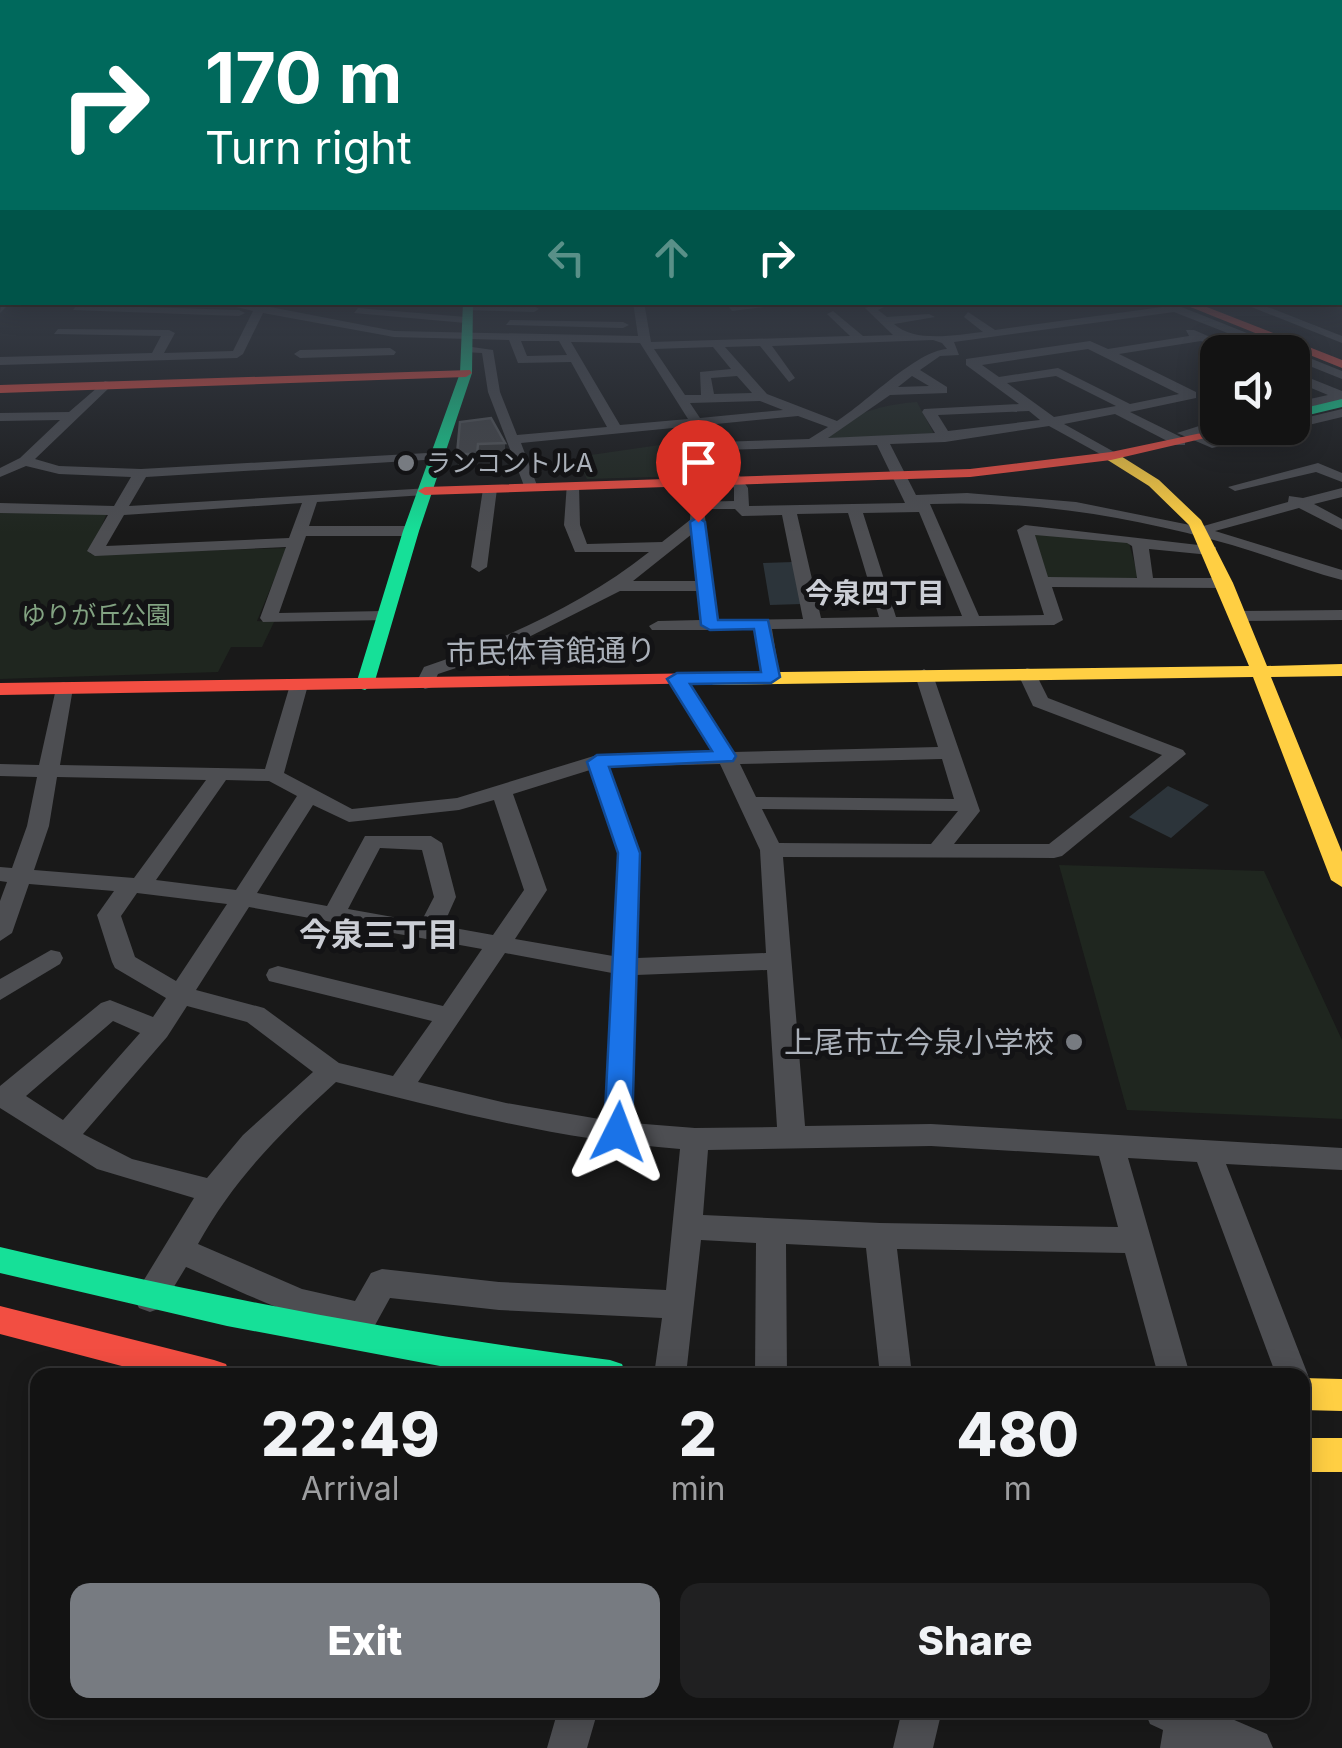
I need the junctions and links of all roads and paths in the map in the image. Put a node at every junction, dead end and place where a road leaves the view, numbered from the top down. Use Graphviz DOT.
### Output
graph roads {
  1 [pos="25,370"];
  2 [pos="159,370"];
  3 [pos="295,370"];
  4 [pos="352,370"];
  5 [pos="458,370"];
  6 [pos="490,370"];
  7 [pos="581,370"];
  8 [pos="663,370"];
  9 [pos="738,370"];
  10 [pos="783,370"];
  11 [pos="911,370"];
  12 [pos="981,370"];
  13 [pos="1141,370"];
  14 [pos="740,372"];
  15 [pos="789,378"];
  16 [pos="292,379"];
  17 [pos="998,381"];
  18 [pos="1310,383"];
  19 [pos="155,384"];
  20 [pos="105,385"];
  21 [pos="7,388"];
  22 [pos="888,391"];
  23 [pos="762,397"];
  24 [pos="1341,397"];
  25 [pos="679,398"];
  26 [pos="708,398"];
  27 [pos="1163,401"];
  28 [pos="1310,403"];
  29 [pos="1031,407"];
  30 [pos="1310,408"];
  31 [pos="1180,409"];
  32 [pos="1124,410"];
  33 [pos="798,412"];
  34 [pos="1342,413"];
  35 [pos="75,416"];
  36 [pos="0,418"];
  37 [pos="695,421"];
  38 [pos="1310,421"];
  39 [pos="1055,424"];
  40 [pos="837,426"];
  41 [pos="1200,428"];
  42 [pos="1200,429"];
  43 [pos="616,431"];
  44 [pos="1200,432"];
  45 [pos="1189,433"];
  46 [pos="944,438"];
  47 [pos="1200,438"];
  48 [pos="512,440"];
  49 [pos="881,440"];
  50 [pos="812,442"];
  51 [pos="711,446"];
  52 [pos="440,454"];
  53 [pos="1111,456"];
  54 [pos="25,461"];
  55 [pos="1342,461"];
  56 [pos="1318,467"];
  57 [pos="0,473"];
  58 [pos="141,473"];
  59 [pos="900,476"];
  60 [pos="1342,478"];
  61 [pos="734,480"];
  62 [pos="1260,481"];
  63 [pos="572,486"];
  64 [pos="1235,487"];
  65 [pos="530,488"];
  66 [pos="490,489"];
  67 [pos="425,491"];
  68 [pos="1342,492"];
  69 [pos="312,498"];
  70 [pos="912,503"];
  71 [pos="1301,503"];
  72 [pos="854,507"];
  73 [pos="0,508"];
  74 [pos="742,508"];
  75 [pos="788,508"];
  76 [pos="116,511"];
  77 [pos="698,522"];
  78 [pos="1342,524"];
  79 [pos="411,531"];
  80 [pos="299,536"];
  81 [pos="1206,537"];
  82 [pos="1140,544"];
  83 [pos="667,547"];
  84 [pos="479,567"];
  85 [pos="1340,574"];
  86 [pos="1041,582"];
  87 [pos="1146,582"];
  88 [pos="1224,582"];
  89 [pos="618,586"];
  90 [pos="706,586"];
  91 [pos="1342,614"];
  92 [pos="384,616"];
  93 [pos="1237,616"];
  94 [pos="973,621"];
  95 [pos="888,622"];
  96 [pos="762,624"];
  97 [pos="813,624"];
  98 [pos="710,625"];
  99 [pos="658,626"];
  100 [pos="1342,670"];
  101 [pos="1260,672"];
  102 [pos="1026,674"];
  103 [pos="924,675"];
  104 [pos="771,677"];
  105 [pos="677,679"];
  106 [pos="425,683"];
  107 [pos="365,684"];
  108 [pos="300,685"];
  109 [pos="64,688"];
  110 [pos="0,690"];
  111 [pos="950,753"];
  112 [pos="726,756"];
  113 [pos="597,762"];
  114 [pos="0,770"];
  115 [pos="50,772"];
  116 [pos="273,775"];
  117 [pos="219,776"];
  118 [pos="502,791"];
  119 [pos="308,796"];
  120 [pos="751,803"];
  121 [pos="967,805"];
  122 [pos="771,850"];
  123 [pos="938,850"];
  124 [pos="1337,853"];
  125 [pos="12,874"];
  126 [pos="1342,880"];
  127 [pos="136,885"];
  128 [pos="241,898"];
  129 [pos="334,914"];
  130 [pos="0,932"];
  131 [pos="427,934"];
  132 [pos="496,946"];
  133 [pos="51,958"];
  134 [pos="778,962"];
  135 [pos="626,967"];
  136 [pos="278,975"];
  137 [pos="0,991"];
  138 [pos="180,995"];
  139 [pos="448,1016"];
  140 [pos="158,1030"];
  141 [pos="331,1071"];
  142 [pos="401,1086"];
  143 [pos="3,1096"];
  144 [pos="618,1132"];
  145 [pos="65,1136"];
  146 [pos="694,1139"];
  147 [pos="792,1139"];
  148 [pos="1111,1148"];
  149 [pos="1208,1153"];
  150 [pos="1342,1159"];
  151 [pos="214,1191"];
  152 [pos="686,1228"];
  153 [pos="771,1230"];
  154 [pos="880,1236"];
  155 [pos="1137,1240"];
  156 [pos="182,1251"];
  157 [pos="0,1260"];
  158 [pos="150,1298"];
  159 [pos="680,1305"];
  160 [pos="0,1320"];
  161 [pos="187,1368"];
  162 [pos="556,1368"];
  163 [pos="671,1368"];
  164 [pos="771,1368"];
  165 [pos="895,1368"];
  166 [pos="1172,1368"];
  167 [pos="1289,1368"];
  168 [pos="1310,1394"];
  169 [pos="1342,1395"];
  170 [pos="1310,1455"];
  171 [pos="1342,1456"];
  172 [pos="576,1718"];
  173 [pos="920,1718"];
  174 [pos="1176,1726"];
  175 [pos="567,1748"];
  176 [pos="913,1748"];
  177 [pos="1253,1748"];
  1 -- 21 [label="street"];
  2 -- 19 [label="street"];
  3 -- 16 [label="street"];
  4 -- 16 [label="main road"];
  5 -- 52 [label="main road"];
  6 -- 48 [label="street"];
  7 -- 43 [label="street"];
  8 -- 25 [label="street"];
  9 -- 14 [label="street"];
  10 -- 15 [label="street"];
  11 -- 22 [label="street"];
  11 -- 22 [label="street"];
  12 -- 17 [label="street"];
  13 -- 27 [label="street"];
  14 -- 23 [label="street"];
  14 -- 26 [label="street"];
  16 -- 19 [label="main road"];
  17 -- 29 [label="street"];
  17 -- 32 [label="street"];
  18 -- 24 [label="street"];
  19 -- 20 [label="main road"];
  20 -- 21 [label="main road"];
  20 -- 35 [label="street"];
  22 -- 40 [label="street"];
  23 -- 26 [label="street"];
  23 -- 33 [label="street"];
  24 -- 28 [label="street"];
  24 -- 30 [label="main road"];
  25 -- 26 [label="street"];
  25 -- 37 [label="street"];
  27 -- 31 [label="street"];
  27 -- 32 [label="street"];
  29 -- 39 [label="street"];
  29 -- 46 [label="street"];
  32 -- 39 [label="street"];
  32 -- 45 [label="street"];
  33 -- 37 [label="street"];
  33 -- 40 [label="street"];
  34 -- 38 [label="street"];
  35 -- 36 [label="street"];
  35 -- 54 [label="street"];
  37 -- 43 [label="street"];
  37 -- 51 [label="street"];
  39 -- 46 [label="street"];
  39 -- 53 [label="street"];
  40 -- 50 [label="street"];
  41 -- 45 [label="street"];
  42 -- 45 [label="street"];
  43 -- 48 [label="street"];
  44 -- 45 [label="main road"];
  45 -- 47 [label="street"];
  45 -- 53 [label="main road"];
  46 -- 49 [label="street"];
  48 -- 65 [label="street"];
  49 -- 50 [label="street"];
  49 -- 59 [label="street"];
  50 -- 51 [label="street"];
  51 -- 61 [label="street"];
  52 -- 58 [label="street"];
  52 -- 67 [label="main road"];
  53 -- 59 [label="main road"];
  53 -- 81 [label="main road"];
  54 -- 57 [label="street"];
  54 -- 58 [label="street"];
  55 -- 56 [label="street"];
  56 -- 60 [label="street"];
  56 -- 62 [label="street"];
  58 -- 76 [label="street"];
  59 -- 61 [label="main road"];
  59 -- 70 [label="street"];
  61 -- 63 [label="main road"];
  61 -- 74 [label="street"];
  62 -- 64 [label="street"];
  62 -- 71 [label="street"];
  63 -- 65 [label="main road"];
  63 -- 83 [label="street"];
  65 -- 66 [label="main road"];
  66 -- 67 [label="main road"];
  66 -- 84 [label="street"];
  67 -- 69 [label="street"];
  67 -- 79 [label="main road"];
  68 -- 71 [label="street"];
  69 -- 76 [label="street"];
  69 -- 80 [label="street"];
  70 -- 72 [label="street"];
  70 -- 81 [label="street"];
  70 -- 94 [label="street"];
  71 -- 78 [label="street"];
  71 -- 81 [label="street"];
  72 -- 75 [label="street"];
  72 -- 95 [label="street"];
  73 -- 76 [label="street"];
  74 -- 75 [label="street"];
  74 -- 77 [label="street"];
  75 -- 97 [label="street"];
  76 -- 80 [label="street"];
  77 -- 83 [label="street"];
  77 -- 90 [label="street"];
  79 -- 80 [label="street"];
  79 -- 92 [label="main road"];
  80 -- 92 [label="street"];
  81 -- 82 [label="street"];
  81 -- 85 [label="street"];
  81 -- 88 [label="main road"];
  82 -- 86 [label="street"];
  82 -- 87 [label="street"];
  83 -- 89 [label="street"];
  86 -- 87 [label="street"];
  86 -- 94 [label="street"];
  87 -- 88 [label="street"];
  88 -- 93 [label="main road"];
  89 -- 90 [label="street"];
  89 -- 106 [label="street"];
  90 -- 98 [label="street"];
  91 -- 93 [label="street"];
  92 -- 107 [label="main road"];
  93 -- 101 [label="main road"];
  94 -- 95 [label="street"];
  95 -- 97 [label="street"];
  96 -- 97 [label="street"];
  96 -- 98 [label="street"];
  96 -- 104 [label="street"];
  98 -- 99 [label="street"];
  100 -- 101 [label="main road, 市民体育館通り"];
  101 -- 102 [label="main road, 市民体育館通り"];
  101 -- 124 [label="main road"];
  102 -- 103 [label="main road, 市民体育館通り"];
  102 -- 123 [label="street"];
  103 -- 104 [label="main road, 市民体育館通り"];
  103 -- 111 [label="street"];
  104 -- 105 [label="main road, 市民体育館通り"];
  105 -- 106 [label="main road, 市民体育館通り"];
  105 -- 112 [label="street"];
  106 -- 107 [label="main road, 市民体育館通り"];
  107 -- 108 [label="main road, 市民体育館通り"];
  108 -- 109 [label="main road, 市民体育館通り"];
  108 -- 116 [label="street"];
  109 -- 110 [label="main road, 市民体育館通り"];
  109 -- 115 [label="street"];
  111 -- 112 [label="street"];
  111 -- 121 [label="street"];
  112 -- 113 [label="street"];
  112 -- 120 [label="street"];
  113 -- 118 [label="street"];
  113 -- 135 [label="street"];
  114 -- 115 [label="street"];
  115 -- 117 [label="street"];
  115 -- 125 [label="street"];
  116 -- 117 [label="street"];
  116 -- 119 [label="street"];
  117 -- 127 [label="street"];
  118 -- 119 [label="street"];
  118 -- 132 [label="street"];
  119 -- 128 [label="street"];
  120 -- 121 [label="street"];
  120 -- 122 [label="street"];
  121 -- 123 [label="street"];
  122 -- 123 [label="street"];
  122 -- 134 [label="street"];
  124 -- 126 [label="main road"];
  125 -- 127 [label="street"];
  125 -- 130 [label="street"];
  127 -- 128 [label="street"];
  127 -- 138 [label="street"];
  128 -- 129 [label="street"];
  128 -- 138 [label="street"];
  129 -- 131 [label="street"];
  129 -- 131 [label="street"];
  131 -- 132 [label="street"];
  132 -- 135 [label="street"];
  132 -- 139 [label="street"];
  133 -- 137 [label="street"];
  134 -- 135 [label="street"];
  134 -- 147 [label="street"];
  135 -- 144 [label="street"];
  136 -- 139 [label="street"];
  138 -- 140 [label="street"];
  138 -- 141 [label="street"];
  139 -- 142 [label="street"];
  140 -- 143 [label="street"];
  140 -- 145 [label="street"];
  141 -- 142 [label="street"];
  141 -- 151 [label="street"];
  142 -- 144 [label="street"];
  143 -- 145 [label="street"];
  144 -- 146 [label="street"];
  145 -- 151 [label="street"];
  146 -- 147 [label="street"];
  146 -- 152 [label="street"];
  147 -- 148 [label="street"];
  148 -- 149 [label="street"];
  148 -- 155 [label="street"];
  149 -- 150 [label="street"];
  149 -- 167 [label="street"];
  151 -- 156 [label="street"];
  152 -- 153 [label="street"];
  152 -- 159 [label="street"];
  153 -- 154 [label="street"];
  153 -- 164 [label="street"];
  154 -- 155 [label="street"];
  154 -- 165 [label="street"];
  155 -- 166 [label="street"];
  156 -- 158 [label="street"];
  156 -- 159 [label="street"];
  157 -- 158 [label="main road"];
  158 -- 162 [label="main road"];
  159 -- 163 [label="street"];
  160 -- 161 [label="main road"];
  168 -- 169 [label="main road"];
  170 -- 171 [label="main road"];
  172 -- 175 [label="street"];
  173 -- 176 [label="street"];
  174 -- 177 [label="street"];
}
